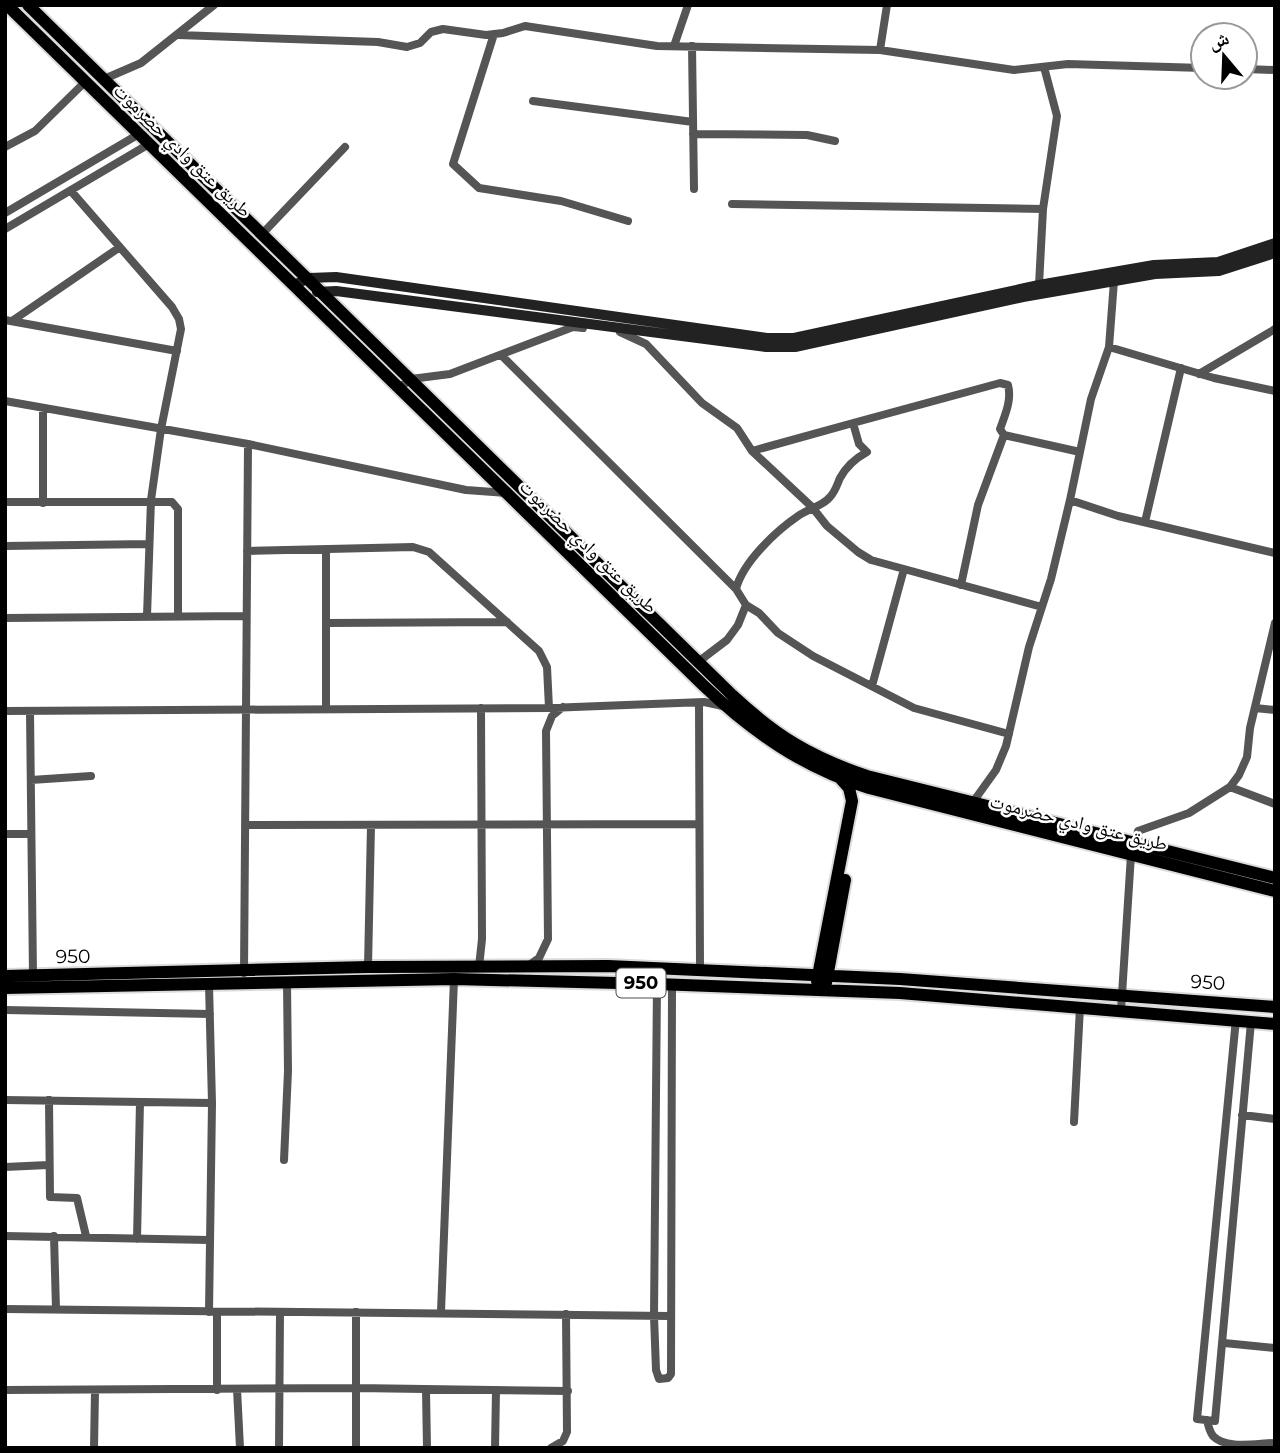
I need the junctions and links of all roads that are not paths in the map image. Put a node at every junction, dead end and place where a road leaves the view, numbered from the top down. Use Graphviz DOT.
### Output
graph roads {
  1 [pos="8,5"];
  2 [pos="28,5"];
  3 [pos="214,5"];
  4 [pos="688,5"];
  5 [pos="887,5"];
  6 [pos="178,34"];
  7 [pos="494,34"];
  8 [pos="674,46"];
  9 [pos="692,46"];
  10 [pos="880,50"];
  11 [pos="1044,66"];
  12 [pos="1189,68"];
  13 [pos="104,79"];
  14 [pos="91,87"];
  15 [pos="533,101"];
  16 [pos="693,122"];
  17 [pos="139,134"];
  18 [pos="693,134"];
  19 [pos="835,141"];
  20 [pos="149,144"];
  21 [pos="5,147"];
  22 [pos="345,147"];
  23 [pos="694,189"];
  24 [pos="71,191"];
  25 [pos="732,204"];
  26 [pos="1043,209"];
  27 [pos="5,213"];
  28 [pos="628,220"];
  29 [pos="5,229"];
  30 [pos="262,234"];
  31 [pos="1275,243"];
  32 [pos="120,247"];
  33 [pos="1275,253"];
  34 [pos="309,278"];
  35 [pos="1114,281"];
  36 [pos="294,285"];
  37 [pos="1039,285"];
  38 [pos="321,291"];
  39 [pos="304,296"];
  40 [pos="9,320"];
  41 [pos="1275,330"];
  42 [pos="1110,347"];
  43 [pos="177,351"];
  44 [pos="501,355"];
  45 [pos="1181,368"];
  46 [pos="1199,374"];
  47 [pos="411,379"];
  48 [pos="399,388"];
  49 [pos="1275,391"];
  50 [pos="5,401"];
  51 [pos="43,408"];
  52 [pos="853,423"];
  53 [pos="161,429"];
  54 [pos="1004,436"];
  55 [pos="248,444"];
  56 [pos="752,451"];
  57 [pos="1080,452"];
  58 [pos="507,493"];
  59 [pos="151,500"];
  60 [pos="1070,500"];
  61 [pos="5,502"];
  62 [pos="43,503"];
  63 [pos="812,508"];
  64 [pos="1145,522"];
  65 [pos="149,544"];
  66 [pos="5,545"];
  67 [pos="326,549"];
  68 [pos="247,551"];
  69 [pos="1275,553"];
  70 [pos="904,569"];
  71 [pos="961,585"];
  72 [pos="736,589"];
  73 [pos="746,605"];
  74 [pos="1042,607"];
  75 [pos="178,615"];
  76 [pos="147,616"];
  77 [pos="246,616"];
  78 [pos="5,618"];
  79 [pos="507,622"];
  80 [pos="326,623"];
  81 [pos="1275,623"];
  82 [pos="698,662"];
  83 [pos="699,681"];
  84 [pos="872,686"];
  85 [pos="697,703"];
  86 [pos="563,707"];
  87 [pos="549,708"];
  88 [pos="728,708"];
  89 [pos="1255,708"];
  90 [pos="246,709"];
  91 [pos="326,709"];
  92 [pos="481,709"];
  93 [pos="1275,710"];
  94 [pos="5,711"];
  95 [pos="30,711"];
  96 [pos="1009,734"];
  97 [pos="780,742"];
  98 [pos="91,776"];
  99 [pos="840,779"];
  100 [pos="31,780"];
  101 [pos="1230,787"];
  102 [pos="874,790"];
  103 [pos="973,802"];
  104 [pos="1275,804"];
  105 [pos="699,824"];
  106 [pos="245,825"];
  107 [pos="371,825"];
  108 [pos="481,825"];
  109 [pos="547,825"];
  110 [pos="5,834"];
  111 [pos="31,834"];
  112 [pos="1133,849"];
  113 [pos="1275,878"];
  114 [pos="1275,891"];
  115 [pos="528,966"];
  116 [pos="368,967"];
  117 [pos="479,967"];
  118 [pos="700,970"];
  119 [pos="823,975"];
  120 [pos="5,976"];
  121 [pos="33,976"];
  122 [pos="244,977"];
  123 [pos="454,979"];
  124 [pos="286,983"];
  125 [pos="657,984"];
  126 [pos="672,984"];
  127 [pos="208,985"];
  128 [pos="5,988"];
  129 [pos="820,990"];
  130 [pos="1123,995"];
  131 [pos="1080,1007"];
  132 [pos="1275,1007"];
  133 [pos="5,1010"];
  134 [pos="1121,1010"];
  135 [pos="210,1014"];
  136 [pos="1236,1019"];
  137 [pos="1251,1021"];
  138 [pos="1275,1024"];
  139 [pos="5,1100"];
  140 [pos="49,1100"];
  141 [pos="140,1102"];
  142 [pos="212,1103"];
  143 [pos="1242,1115"];
  144 [pos="1275,1119"];
  145 [pos="1074,1122"];
  146 [pos="284,1160"];
  147 [pos="48,1165"];
  148 [pos="5,1167"];
  149 [pos="5,1236"];
  150 [pos="54,1236"];
  151 [pos="86,1236"];
  152 [pos="137,1239"];
  153 [pos="208,1240"];
  154 [pos="56,1309"];
  155 [pos="5,1310"];
  156 [pos="213,1312"];
  157 [pos="280,1312"];
  158 [pos="356,1312"];
  159 [pos="441,1312"];
  160 [pos="566,1314"];
  161 [pos="654,1316"];
  162 [pos="670,1316"];
  163 [pos="1224,1343"];
  164 [pos="1275,1348"];
  165 [pos="356,1388"];
  166 [pos="279,1389"];
  167 [pos="5,1390"];
  168 [pos="217,1390"];
  169 [pos="237,1390"];
  170 [pos="426,1390"];
  171 [pos="496,1390"];
  172 [pos="95,1391"];
  173 [pos="568,1391"];
  174 [pos="1207,1420"];
  175 [pos="1275,1443"];
  176 [pos="94,1448"];
  177 [pos="240,1448"];
  178 [pos="279,1448"];
  179 [pos="356,1448"];
  180 [pos="427,1448"];
  181 [pos="495,1448"];
  182 [pos="551,1448"];
  1 -- 14 [label="main road, طريق عتق وادي حضرموت"];
  2 -- 13 [label="main road, طريق عتق وادي حضرموت"];
  3 -- 6 [label="street"];
  4 -- 8 [label="street"];
  5 -- 10 [label="street"];
  6 -- 7 [label="street"];
  6 -- 13 [label="street"];
  7 -- 8 [label="street"];
  7 -- 28 [label="street"];
  8 -- 9 [label="street"];
  9 -- 10 [label="street"];
  9 -- 16 [label="street"];
  10 -- 11 [label="street"];
  11 -- 12 [label="street"];
  11 -- 26 [label="street"];
  13 -- 14 [label="main road"];
  13 -- 30 [label="main road, طريق عتق وادي حضرموت"];
  14 -- 17 [label="main road, طريق عتق وادي حضرموت"];
  14 -- 21 [label="street"];
  15 -- 16 [label="street"];
  16 -- 18 [label="street"];
  17 -- 20 [label="main road, طريق عتق وادي حضرموت"];
  17 -- 27 [label="street"];
  18 -- 19 [label="street"];
  18 -- 23 [label="street"];
  20 -- 24 [label="street"];
  20 -- 36 [label="main road, طريق عتق وادي حضرموت"];
  22 -- 30 [label="street"];
  24 -- 29 [label="street"];
  24 -- 32 [label="street"];
  25 -- 26 [label="street"];
  26 -- 37 [label="street"];
  30 -- 34 [label="main road, طريق عتق وادي حضرموت"];
  31 -- 37 [label="street"];
  32 -- 40 [label="street"];
  32 -- 43 [label="street"];
  33 -- 35 [label="street"];
  34 -- 36 [label="street"];
  34 -- 37 [label="street"];
  34 -- 38 [label="main road, طريق عتق وادي حضرموت"];
  35 -- 38 [label="street"];
  35 -- 42 [label="street"];
  36 -- 39 [label="main road, طريق عتق وادي حضرموت"];
  38 -- 39 [label="street"];
  38 -- 47 [label="main road, طريق عتق وادي حضرموت"];
  39 -- 48 [label="main road, طريق عتق وادي حضرموت"];
  40 -- 43 [label="street"];
  41 -- 46 [label="street"];
  42 -- 45 [label="street"];
  42 -- 57 [label="street"];
  43 -- 53 [label="street"];
  44 -- 47 [label="street"];
  44 -- 56 [label="street"];
  44 -- 72 [label="street"];
  45 -- 46 [label="street"];
  45 -- 64 [label="street"];
  46 -- 49 [label="street"];
  47 -- 48 [label="street"];
  47 -- 82 [label="main road, طريق عتق وادي حضرموت"];
  48 -- 58 [label="main road, طريق عتق وادي حضرموت"];
  50 -- 51 [label="street"];
  51 -- 53 [label="street"];
  51 -- 62 [label="street"];
  52 -- 54 [label="street"];
  52 -- 56 [label="street"];
  52 -- 63 [label="street"];
  53 -- 55 [label="street"];
  53 -- 59 [label="street"];
  54 -- 57 [label="street"];
  54 -- 71 [label="street"];
  55 -- 58 [label="street"];
  55 -- 68 [label="street"];
  56 -- 63 [label="street"];
  57 -- 60 [label="street"];
  58 -- 83 [label="main road, طريق عتق وادي حضرموت"];
  59 -- 62 [label="street"];
  59 -- 65 [label="street"];
  59 -- 75 [label="street"];
  60 -- 64 [label="street"];
  60 -- 74 [label="street"];
  61 -- 62 [label="street"];
  63 -- 70 [label="street"];
  63 -- 72 [label="street"];
  64 -- 69 [label="street"];
  65 -- 66 [label="street"];
  65 -- 76 [label="street"];
  67 -- 68 [label="street"];
  67 -- 79 [label="street"];
  67 -- 80 [label="street"];
  68 -- 77 [label="street"];
  70 -- 71 [label="street"];
  70 -- 84 [label="street"];
  71 -- 74 [label="street"];
  72 -- 73 [label="street"];
  73 -- 82 [label="street"];
  73 -- 84 [label="street"];
  74 -- 96 [label="street"];
  75 -- 76 [label="street"];
  75 -- 77 [label="street"];
  76 -- 78 [label="street"];
  77 -- 90 [label="street"];
  79 -- 80 [label="street"];
  79 -- 87 [label="street"];
  80 -- 91 [label="street"];
  81 -- 89 [label="street"];
  82 -- 97 [label="main road, طريق عتق وادي حضرموت"];
  83 -- 85 [label="street"];
  83 -- 88 [label="main road, طريق عتق وادي حضرموت"];
  84 -- 96 [label="street"];
  85 -- 86 [label="street"];
  85 -- 88 [label="street"];
  85 -- 105 [label="street"];
  86 -- 87 [label="street"];
  86 -- 109 [label="street"];
  87 -- 92 [label="street"];
  88 -- 97 [label="main road, طريق عتق وادي حضرموت"];
  89 -- 93 [label="street"];
  89 -- 101 [label="street"];
  90 -- 91 [label="street"];
  90 -- 95 [label="street"];
  90 -- 106 [label="street"];
  91 -- 92 [label="street"];
  92 -- 108 [label="street"];
  94 -- 95 [label="street"];
  95 -- 100 [label="street"];
  96 -- 103 [label="street"];
  97 -- 99 [label="main road, طريق عتق وادي حضرموت"];
  97 -- 103 [label="main road, طريق عتق وادي حضرموت"];
  98 -- 100 [label="street"];
  99 -- 102 [label="main road, طريق عتق وادي حضرموت"];
  99 -- 119 [label="main road"];
  100 -- 111 [label="street"];
  101 -- 104 [label="street"];
  101 -- 112 [label="street"];
  102 -- 112 [label="main road, طريق عتق وادي حضرموت"];
  102 -- 119 [label="main road"];
  103 -- 112 [label="main road, طريق عتق وادي حضرموت"];
  105 -- 109 [label="street"];
  105 -- 118 [label="street"];
  106 -- 107 [label="street"];
  106 -- 122 [label="street"];
  107 -- 108 [label="street"];
  107 -- 116 [label="street"];
  108 -- 109 [label="street"];
  108 -- 117 [label="street"];
  109 -- 115 [label="street"];
  110 -- 111 [label="street"];
  111 -- 121 [label="street"];
  112 -- 113 [label="main road, طريق عتق وادي حضرموت"];
  112 -- 114 [label="main road, طريق عتق وادي حضرموت"];
  112 -- 130 [label="street"];
  115 -- 117 [label="main road, 950 / 950"];
  115 -- 118 [label="main road, 950 / 950"];
  116 -- 117 [label="main road, 950 / 950"];
  116 -- 122 [label="main road, 950 / 950"];
  118 -- 119 [label="main road, 950 / 950"];
  119 -- 129 [label="main road"];
  119 -- 130 [label="main road, 950 / 950"];
  120 -- 121 [label="main road, 950 / 950"];
  121 -- 122 [label="main road, 950 / 950"];
  122 -- 124 [label="main road, 950"];
  122 -- 127 [label="main road, 950"];
  123 -- 124 [label="main road, 950"];
  123 -- 125 [label="main road, 950"];
  123 -- 159 [label="street"];
  124 -- 146 [label="street"];
  125 -- 126 [label="main road, 950"];
  125 -- 161 [label="street"];
  126 -- 129 [label="main road, 950"];
  126 -- 162 [label="street"];
  127 -- 128 [label="main road, 950"];
  127 -- 135 [label="street"];
  129 -- 131 [label="main road, 950"];
  130 -- 132 [label="main road, 950 / 950"];
  130 -- 134 [label="street"];
  131 -- 134 [label="main road, 950"];
  131 -- 145 [label="street"];
  133 -- 135 [label="street"];
  134 -- 136 [label="main road, 950"];
  135 -- 142 [label="street"];
  136 -- 137 [label="main road, 950"];
  136 -- 174 [label="street"];
  137 -- 138 [label="main road, 950"];
  137 -- 143 [label="street"];
  139 -- 140 [label="street"];
  140 -- 141 [label="street"];
  140 -- 147 [label="street"];
  141 -- 142 [label="street"];
  141 -- 152 [label="street"];
  142 -- 153 [label="street"];
  143 -- 144 [label="street"];
  143 -- 163 [label="street"];
  147 -- 148 [label="street"];
  147 -- 151 [label="street"];
  149 -- 150 [label="street"];
  150 -- 151 [label="street"];
  150 -- 154 [label="street"];
  151 -- 152 [label="street"];
  152 -- 153 [label="street"];
  153 -- 156 [label="street"];
  154 -- 155 [label="street"];
  154 -- 156 [label="street"];
  156 -- 157 [label="street"];
  156 -- 168 [label="street"];
  157 -- 158 [label="street"];
  157 -- 166 [label="street"];
  158 -- 159 [label="street"];
  158 -- 165 [label="street"];
  159 -- 160 [label="street"];
  160 -- 161 [label="street"];
  160 -- 173 [label="street"];
  161 -- 162 [label="street"];
  161 -- 162 [label="street"];
  163 -- 164 [label="street"];
  163 -- 174 [label="street"];
  165 -- 166 [label="street"];
  165 -- 170 [label="street"];
  165 -- 179 [label="street"];
  166 -- 169 [label="street"];
  166 -- 178 [label="street"];
  167 -- 172 [label="street"];
  168 -- 169 [label="street"];
  168 -- 172 [label="street"];
  169 -- 177 [label="street"];
  170 -- 171 [label="street"];
  170 -- 180 [label="street"];
  171 -- 173 [label="street"];
  171 -- 181 [label="street"];
  172 -- 176 [label="street"];
  173 -- 182 [label="street"];
  174 -- 175 [label="street"];
}
